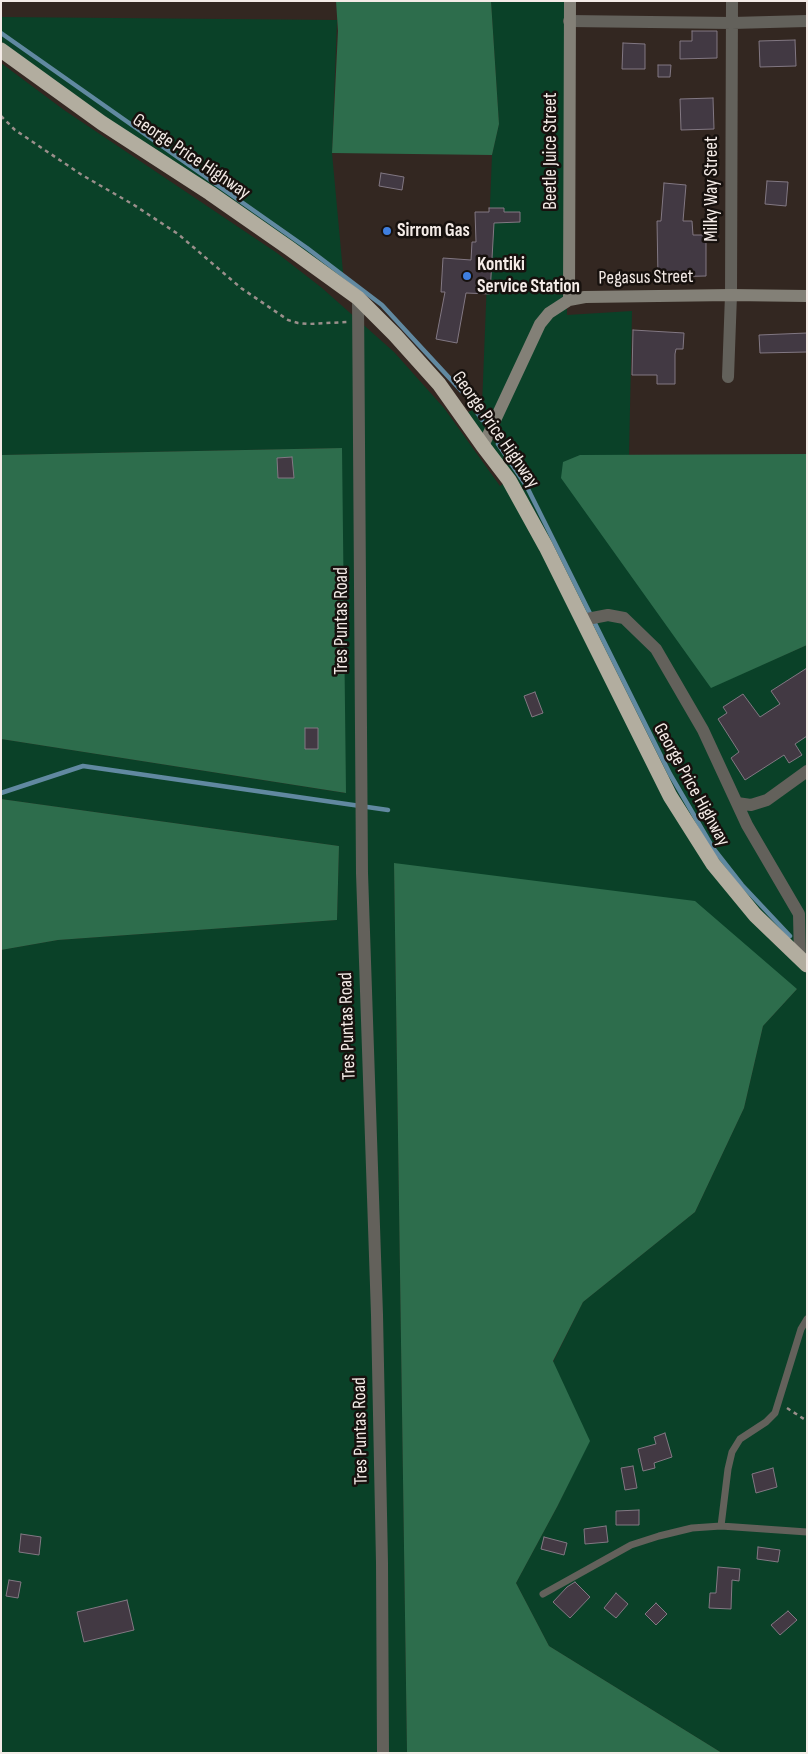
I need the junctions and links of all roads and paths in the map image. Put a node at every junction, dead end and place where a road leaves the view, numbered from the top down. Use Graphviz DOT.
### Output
graph roads {
  1 [pos="570,1"];
  2 [pos="732,1"];
  3 [pos="570,21"];
  4 [pos="807,21"];
  5 [pos="732,23"];
  6 [pos="1,50"];
  7 [pos="1,116"];
  8 [pos="731,295"];
  9 [pos="807,296"];
  10 [pos="358,298"];
  11 [pos="569,300"];
  12 [pos="358,322"];
  13 [pos="728,376"];
  14 [pos="483,446"];
  15 [pos="582,620"];
  16 [pos="807,771"];
  17 [pos="737,803"];
  18 [pos="804,962"];
  19 [pos="807,1319"];
  20 [pos="778,1402"];
  21 [pos="807,1422"];
  22 [pos="721,1526"];
  23 [pos="807,1532"];
  24 [pos="543,1594"];
  25 [pos="383,1753"];
  1 -- 3 [label="street, Beetle Juice Street"];
  2 -- 5 [label="street, Milky Way Street"];
  3 -- 5 [label="street"];
  3 -- 11 [label="street, Beetle Juice Street"];
  4 -- 5 [label="street"];
  5 -- 8 [label="street, Milky Way Street"];
  6 -- 10 [label="highway, George Price Highway"];
  7 -- 12 [label="path"];
  8 -- 9 [label="street, Pegasus Street"];
  8 -- 11 [label="street, Pegasus Street"];
  8 -- 13 [label="street, Milky Way Street"];
  10 -- 12 [label="street, Tres Puntas Road"];
  10 -- 14 [label="highway, George Price Highway"];
  11 -- 14 [label="street, Pegasus Street"];
  12 -- 25 [label="street, Tres Puntas Road"];
  14 -- 15 [label="highway, George Price Highway"];
  15 -- 17 [label="street"];
  15 -- 18 [label="highway, George Price Highway"];
  16 -- 17 [label="street"];
  17 -- 18 [label="street"];
  19 -- 20 [label="lane"];
  20 -- 21 [label="path"];
  20 -- 22 [label="lane"];
  22 -- 23 [label="lane"];
  22 -- 24 [label="lane"];
}
